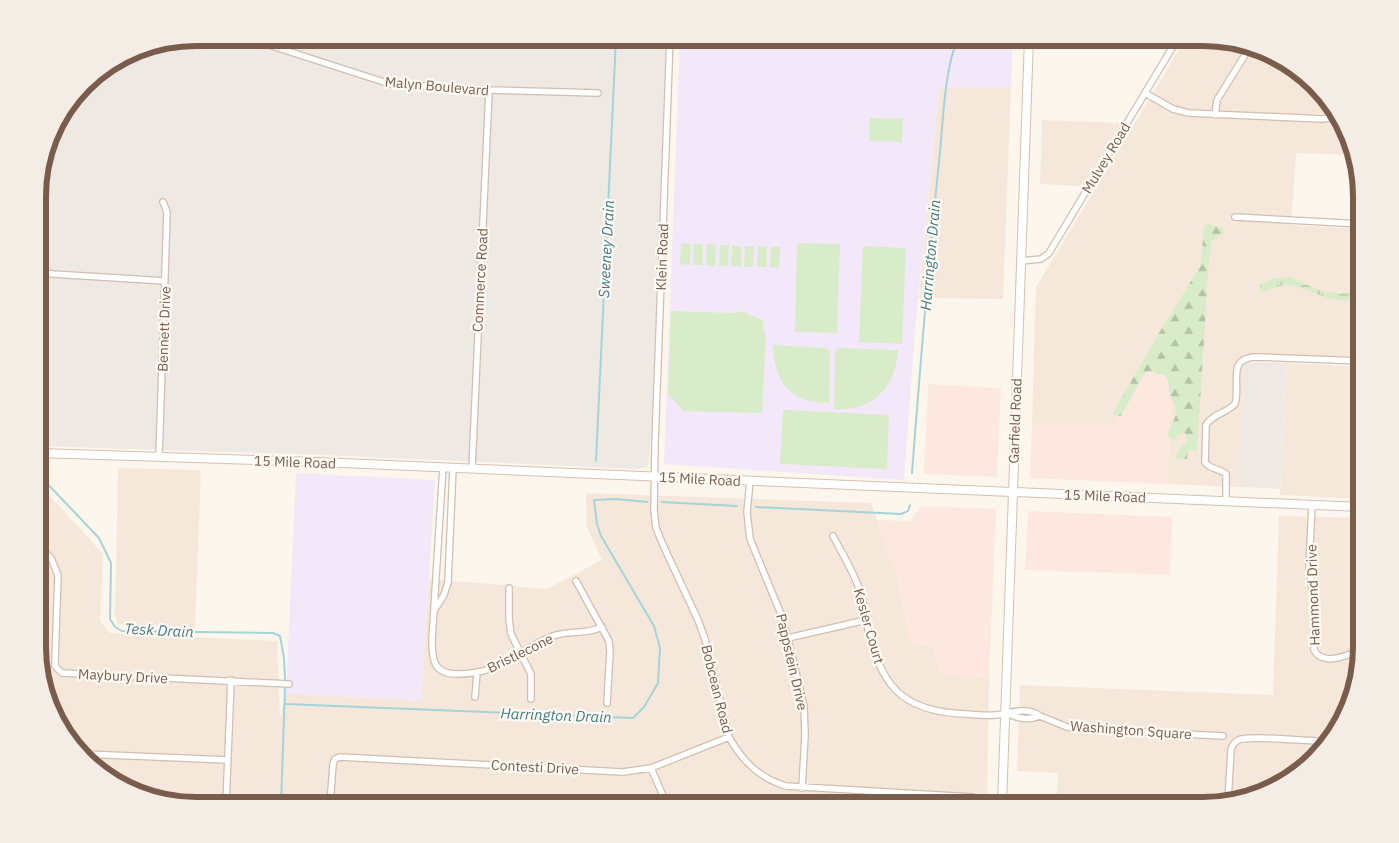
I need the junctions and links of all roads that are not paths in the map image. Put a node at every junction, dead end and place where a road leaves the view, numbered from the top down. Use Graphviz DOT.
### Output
graph roads {
  1 [pos="1029,46"];
  2 [pos="1173,46"];
  3 [pos="277,47"];
  4 [pos="670,47"];
  5 [pos="1246,53"];
  6 [pos="489,90"];
  7 [pos="598,93"];
  8 [pos="1145,93"];
  9 [pos="1215,115"];
  10 [pos="1331,118"];
  11 [pos="163,202"];
  12 [pos="1235,218"];
  13 [pos="1352,224"];
  14 [pos="1021,261"];
  15 [pos="46,272"];
  16 [pos="165,281"];
  17 [pos="1352,361"];
  18 [pos="46,453"];
  19 [pos="160,457"];
  20 [pos="443,467"];
  21 [pos="453,468"];
  22 [pos="472,469"];
  23 [pos="655,477"];
  24 [pos="750,482"];
  25 [pos="1013,493"];
  26 [pos="1226,501"];
  27 [pos="1312,505"];
  28 [pos="1352,507"];
  29 [pos="833,536"];
  30 [pos="46,553"];
  31 [pos="576,582"];
  32 [pos="509,588"];
  33 [pos="434,611"];
  34 [pos="866,620"];
  35 [pos="602,627"];
  36 [pos="788,638"];
  37 [pos="1352,653"];
  38 [pos="521,654"];
  39 [pos="477,673"];
  40 [pos="231,680"];
  41 [pos="289,684"];
  42 [pos="475,697"];
  43 [pos="531,699"];
  44 [pos="607,703"];
  45 [pos="1005,713"];
  46 [pos="1223,736"];
  47 [pos="729,737"];
  48 [pos="1317,741"];
  49 [pos="92,754"];
  50 [pos="228,760"];
  51 [pos="651,768"];
  52 [pos="802,788"];
  53 [pos="1228,794"];
  54 [pos="958,796"];
  55 [pos="1002,796"];
  56 [pos="226,797"];
  57 [pos="330,797"];
  58 [pos="663,797"];
  1 -- 14 [label="main road, Garfield Road"];
  2 -- 8 [label="street, Mulvey Road"];
  3 -- 6 [label="street, Malyn Boulevard"];
  4 -- 23 [label="street, Klein Road"];
  5 -- 9 [label="street"];
  6 -- 7 [label="street, Malyn Boulevard"];
  6 -- 22 [label="street, Commerce Road"];
  8 -- 9 [label="street"];
  8 -- 14 [label="street, Mulvey Road"];
  9 -- 10 [label="street"];
  11 -- 16 [label="street, Bennett Drive"];
  12 -- 13 [label="street"];
  14 -- 25 [label="main road, Garfield Road"];
  15 -- 16 [label="street"];
  16 -- 19 [label="street, Bennett Drive"];
  17 -- 26 [label="street"];
  18 -- 19 [label="main road, 15 Mile Road"];
  19 -- 20 [label="main road, 15 Mile Road"];
  20 -- 21 [label="main road, 15 Mile Road"];
  20 -- 33 [label="street, Bristlecone"];
  21 -- 22 [label="main road, 15 Mile Road"];
  21 -- 33 [label="street, Bristlecone"];
  22 -- 23 [label="main road, 15 Mile Road"];
  23 -- 24 [label="main road, 15 Mile Road"];
  23 -- 47 [label="street, Bobcean Road"];
  24 -- 25 [label="main road, 15 Mile Road"];
  24 -- 36 [label="street, Pappstein Drive"];
  25 -- 26 [label="main road, 15 Mile Road"];
  25 -- 45 [label="main road, Garfield Road"];
  26 -- 27 [label="main road, 15 Mile Road"];
  27 -- 28 [label="main road, 15 Mile Road"];
  27 -- 37 [label="street, Hammond Drive"];
  29 -- 34 [label="street, Kesler Court"];
  30 -- 40 [label="street, Maybury Drive"];
  31 -- 35 [label="street"];
  32 -- 38 [label="street"];
  33 -- 39 [label="street, Bristlecone"];
  34 -- 36 [label="street"];
  34 -- 45 [label="street, Kesler Court"];
  35 -- 38 [label="street, Bristlecone"];
  35 -- 44 [label="street"];
  36 -- 52 [label="street, Pappstein Drive"];
  38 -- 39 [label="street, Bristlecone"];
  38 -- 43 [label="street"];
  39 -- 42 [label="street"];
  40 -- 41 [label="street, Maybury Drive"];
  40 -- 50 [label="street"];
  45 -- 46 [label="street, Washington Square"];
  45 -- 55 [label="main road, Garfield Road"];
  47 -- 51 [label="street, Contesti Drive"];
  47 -- 52 [label="street, Bobcean Road"];
  48 -- 53 [label="street"];
  49 -- 50 [label="street"];
  50 -- 56 [label="street"];
  51 -- 57 [label="street, Contesti Drive"];
  51 -- 58 [label="street"];
  52 -- 54 [label="street, Bobcean Road"];
}
